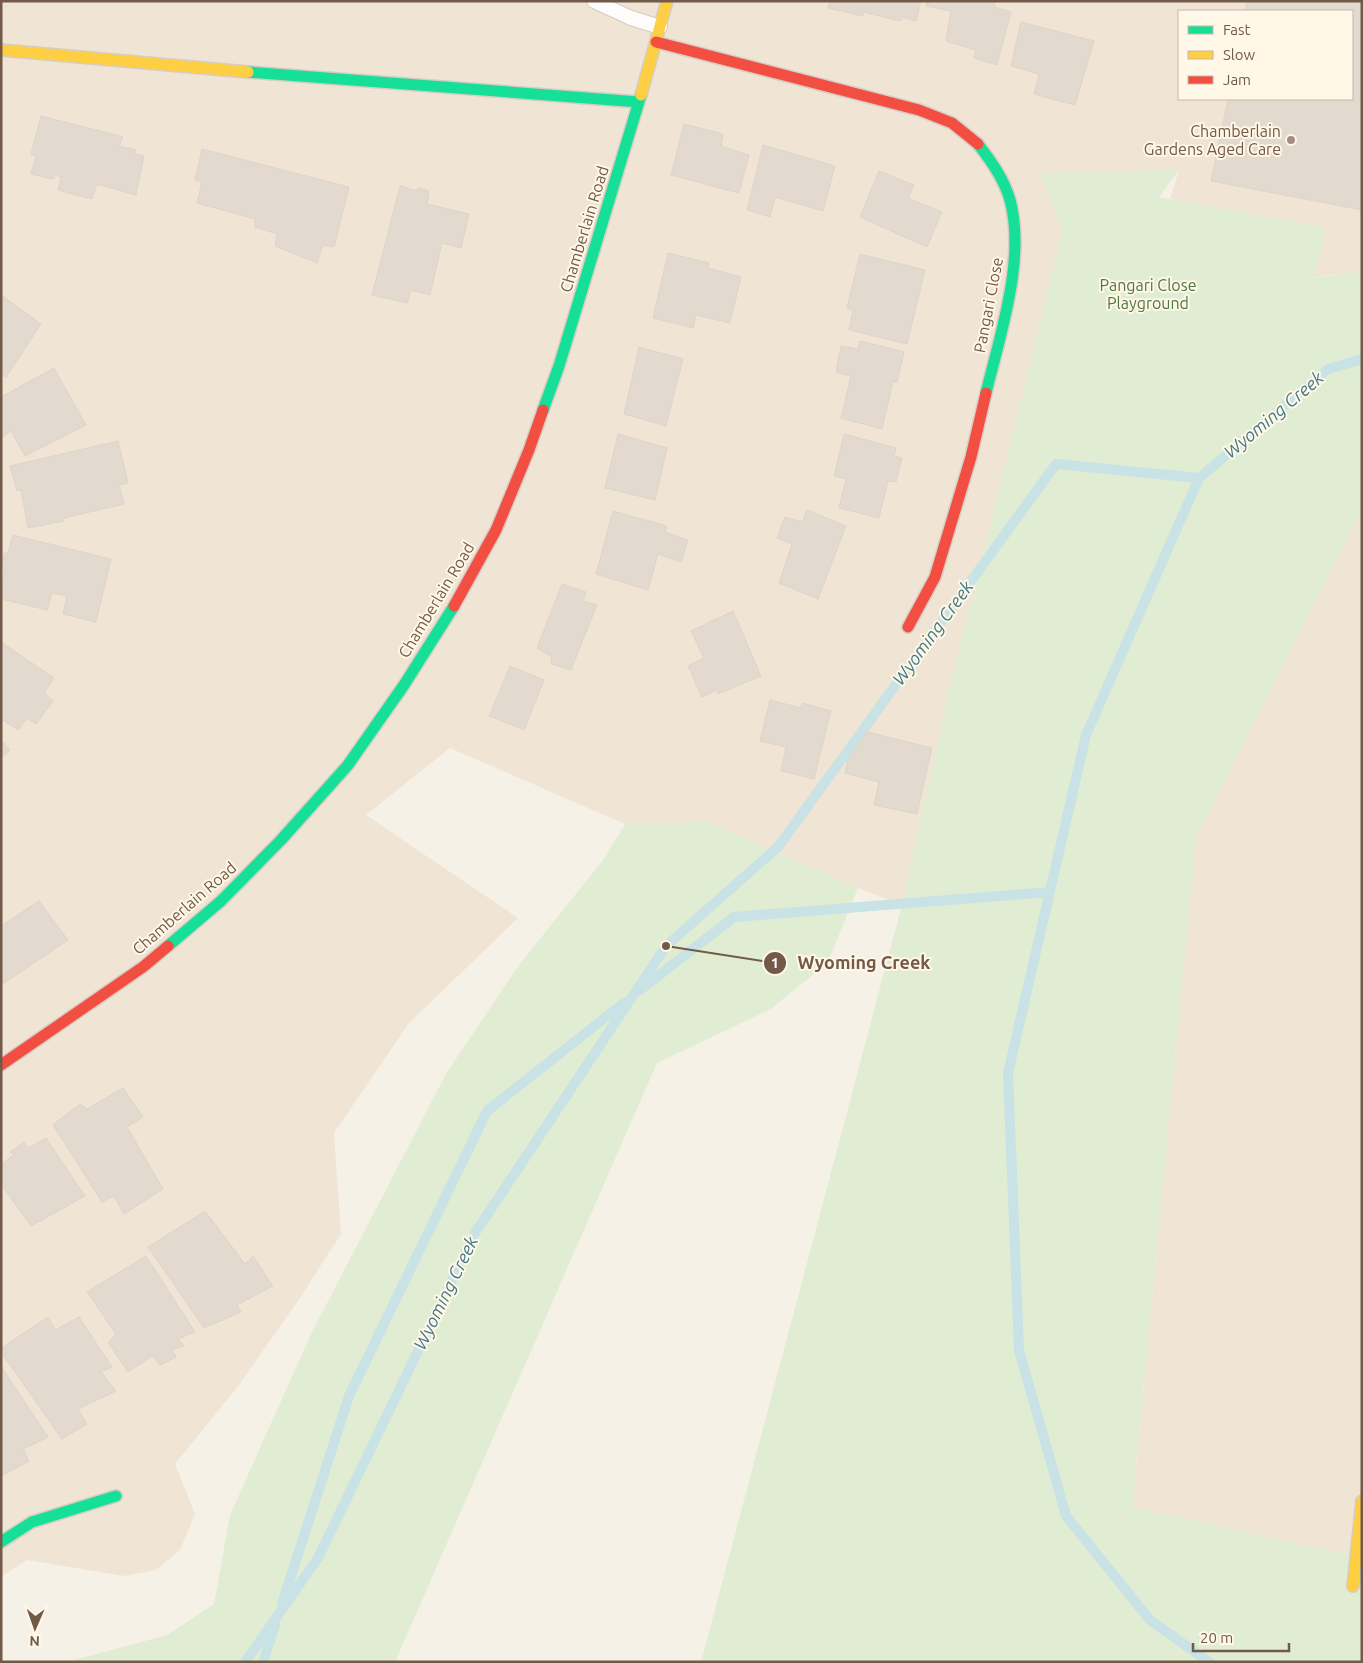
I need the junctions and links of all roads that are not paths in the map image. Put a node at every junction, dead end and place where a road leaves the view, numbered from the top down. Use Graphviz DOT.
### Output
graph roads {
  1 [pos="594,1"];
  2 [pos="667,1"];
  3 [pos="660,27"];
  4 [pos="656,42"];
  5 [pos="1,50"];
  6 [pos="639,102"];
  7 [pos="908,627"];
  8 [pos="1,1065"];
  9 [pos="116,1496"];
  10 [pos="1362,1501"];
  11 [pos="1,1542"];
  12 [pos="1353,1586"];
  1 -- 3 [label="lane"];
  2 -- 3 [label="street, Chamberlain Road"];
  3 -- 4 [label="street, Chamberlain Road"];
  4 -- 6 [label="street, Chamberlain Road"];
  4 -- 7 [label="street, Pangari Close"];
  5 -- 6 [label="street"];
  6 -- 8 [label="street, Chamberlain Road"];
  9 -- 11 [label="street"];
  10 -- 12 [label="street"];
}
